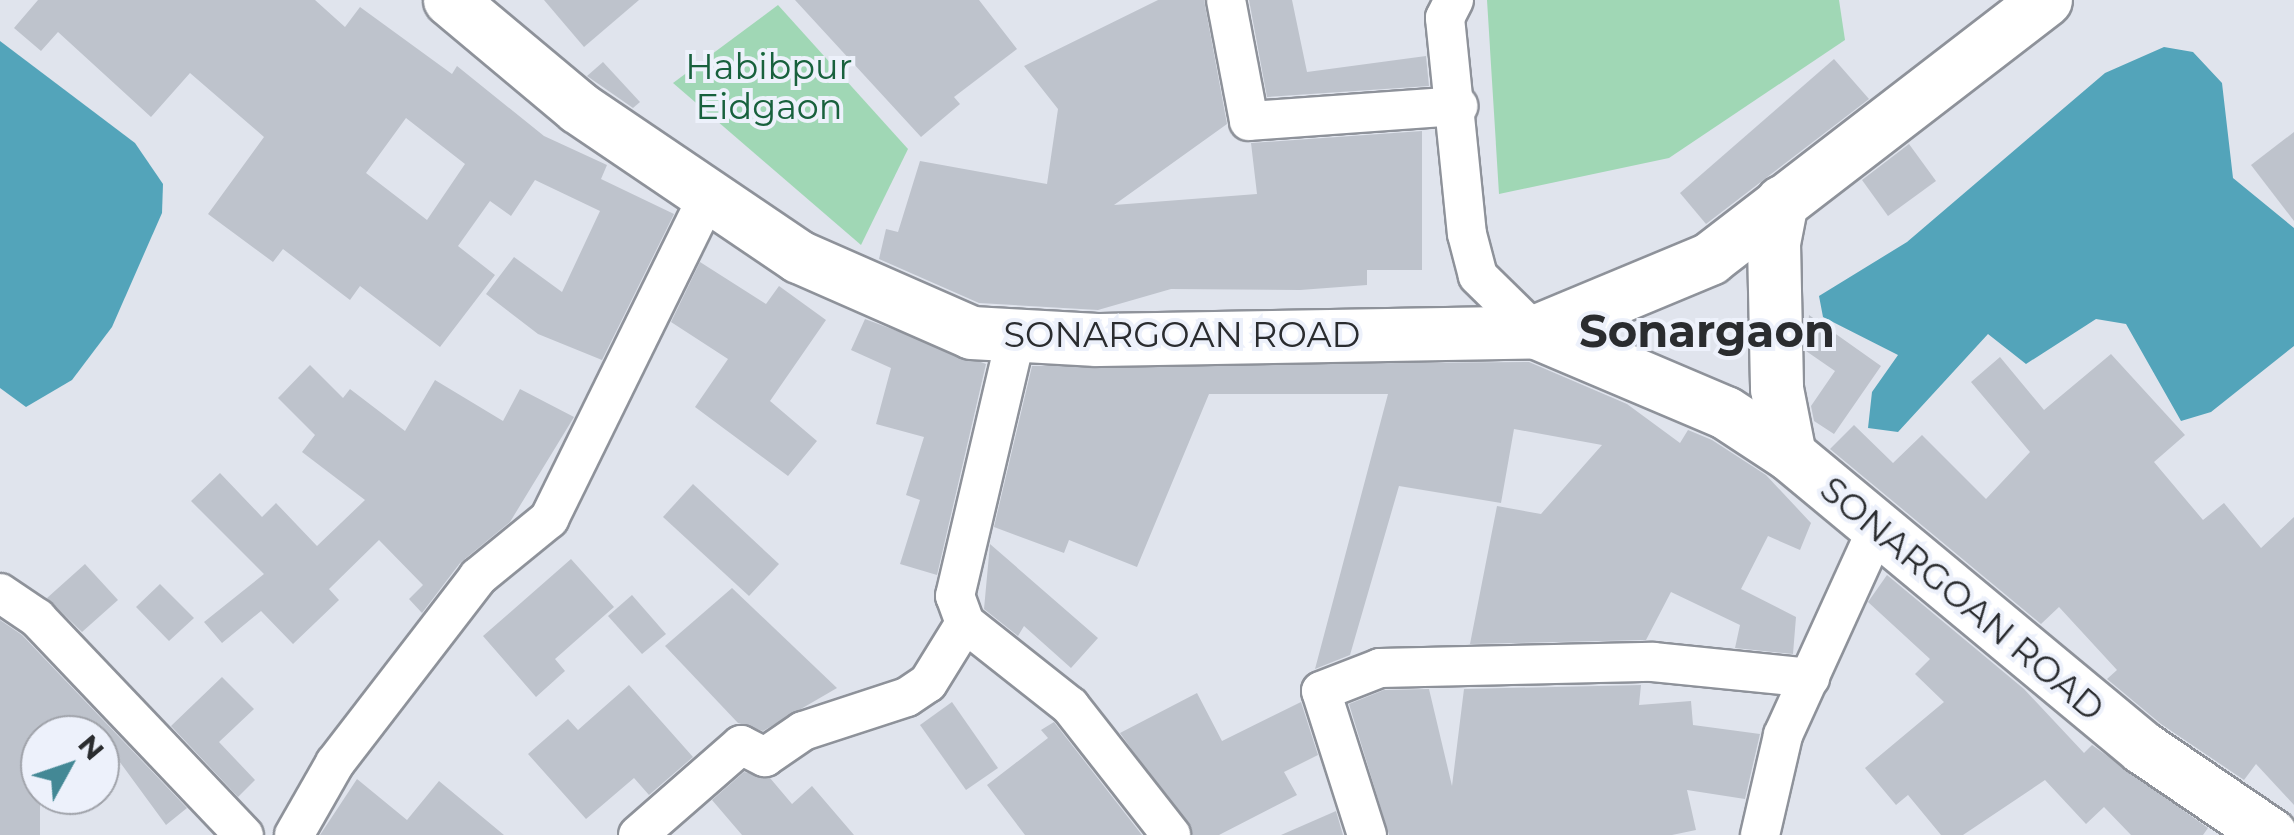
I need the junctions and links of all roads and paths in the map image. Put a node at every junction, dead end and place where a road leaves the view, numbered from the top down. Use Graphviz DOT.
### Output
graph roads {
  1 [pos="450,0"];
  2 [pos="1226,0"];
  3 [pos="1454,0"];
  4 [pos="2046,0"];
  5 [pos="1458,106"];
  6 [pos="706,200"];
  7 [pos="1782,202"];
  8 [pos="1535,332"];
  9 [pos="1016,336"];
  10 [pos="1790,454"];
  11 [pos="1876,531"];
  12 [pos="0,592"];
  13 [pos="965,623"];
  14 [pos="1810,678"];
  15 [pos="244,835"];
  16 [pos="294,835"];
  17 [pos="638,835"];
  18 [pos="1172,835"];
  19 [pos="1367,835"];
  20 [pos="1760,835"];
  21 [pos="2270,835"];
  1 -- 6 [label="main road, SONARGOAN ROAD"];
  2 -- 5 [label="street"];
  3 -- 5 [label="street"];
  4 -- 7 [label="main road, SONARGOAN ROAD"];
  5 -- 8 [label="street"];
  6 -- 9 [label="main road, SONARGOAN ROAD"];
  6 -- 16 [label="street"];
  7 -- 8 [label="main road, SONARGOAN ROAD"];
  7 -- 10 [label="main road"];
  8 -- 9 [label="main road, SONARGOAN ROAD"];
  8 -- 10 [label="main road, SONARGOAN ROAD"];
  9 -- 13 [label="street"];
  10 -- 11 [label="main road, SONARGOAN ROAD"];
  11 -- 14 [label="street"];
  11 -- 21 [label="main road, SONARGOAN ROAD"];
  12 -- 15 [label="street"];
  13 -- 17 [label="street"];
  13 -- 18 [label="street"];
  14 -- 19 [label="street"];
  14 -- 20 [label="street"];
}
